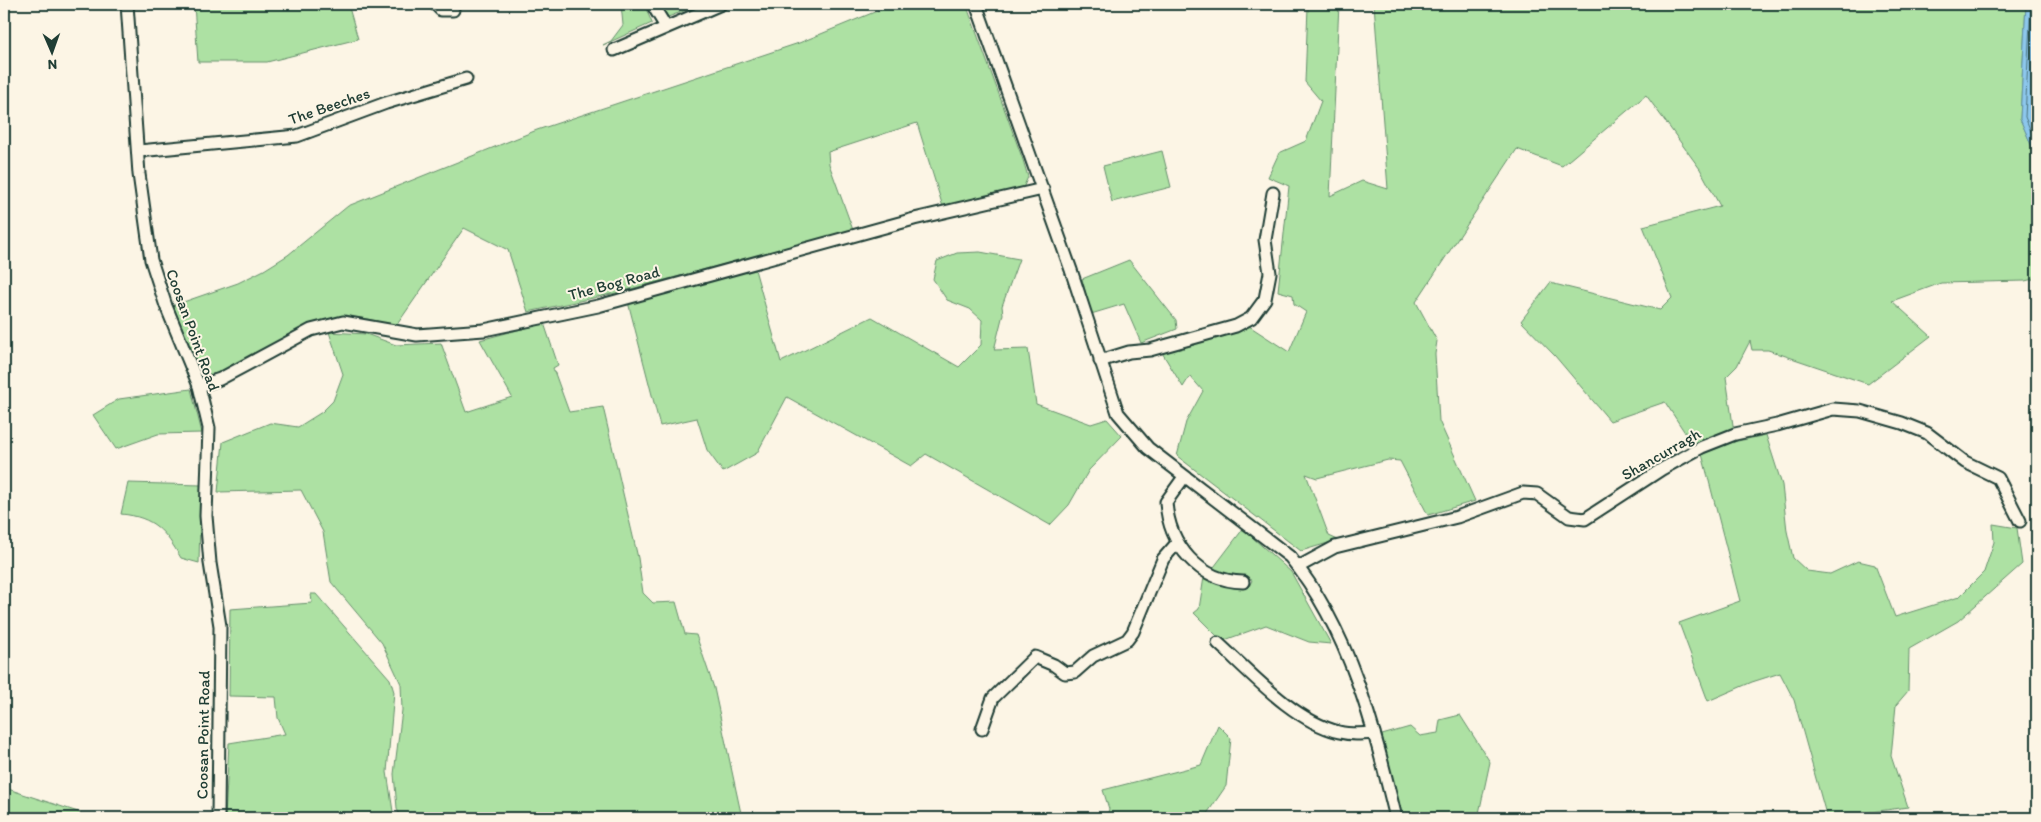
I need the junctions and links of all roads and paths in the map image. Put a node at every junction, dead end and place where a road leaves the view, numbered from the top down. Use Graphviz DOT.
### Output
graph roads {
  1 [pos="126,4"];
  2 [pos="435,4"];
  3 [pos="652,4"];
  4 [pos="721,4"];
  5 [pos="976,4"];
  6 [pos="453,10"];
  7 [pos="666,27"];
  8 [pos="614,50"];
  9 [pos="466,79"];
  10 [pos="139,151"];
  11 [pos="1042,189"];
  12 [pos="1273,193"];
  13 [pos="1100,361"];
  14 [pos="199,386"];
  15 [pos="1184,477"];
  16 [pos="2020,521"];
  17 [pos="1177,544"];
  18 [pos="1298,567"];
  19 [pos="1243,582"];
  20 [pos="1218,643"];
  21 [pos="982,729"];
  22 [pos="1374,733"];
  23 [pos="218,818"];
  24 [pos="1396,818"];
  1 -- 10 [label="street, Coosan Point Road"];
  2 -- 6 [label="street"];
  3 -- 7 [label="street"];
  4 -- 7 [label="street"];
  5 -- 11 [label="street"];
  7 -- 8 [label="street"];
  9 -- 10 [label="street, The Beeches"];
  10 -- 14 [label="street, Coosan Point Road"];
  11 -- 13 [label="street"];
  11 -- 14 [label="street, The Bog Road"];
  12 -- 13 [label="street"];
  13 -- 15 [label="street"];
  14 -- 23 [label="street, Coosan Point Road"];
  15 -- 17 [label="street"];
  15 -- 18 [label="street"];
  16 -- 18 [label="street, Shancurragh"];
  17 -- 19 [label="street"];
  17 -- 21 [label="street"];
  18 -- 22 [label="street"];
  20 -- 22 [label="street"];
  22 -- 24 [label="street"];
}
